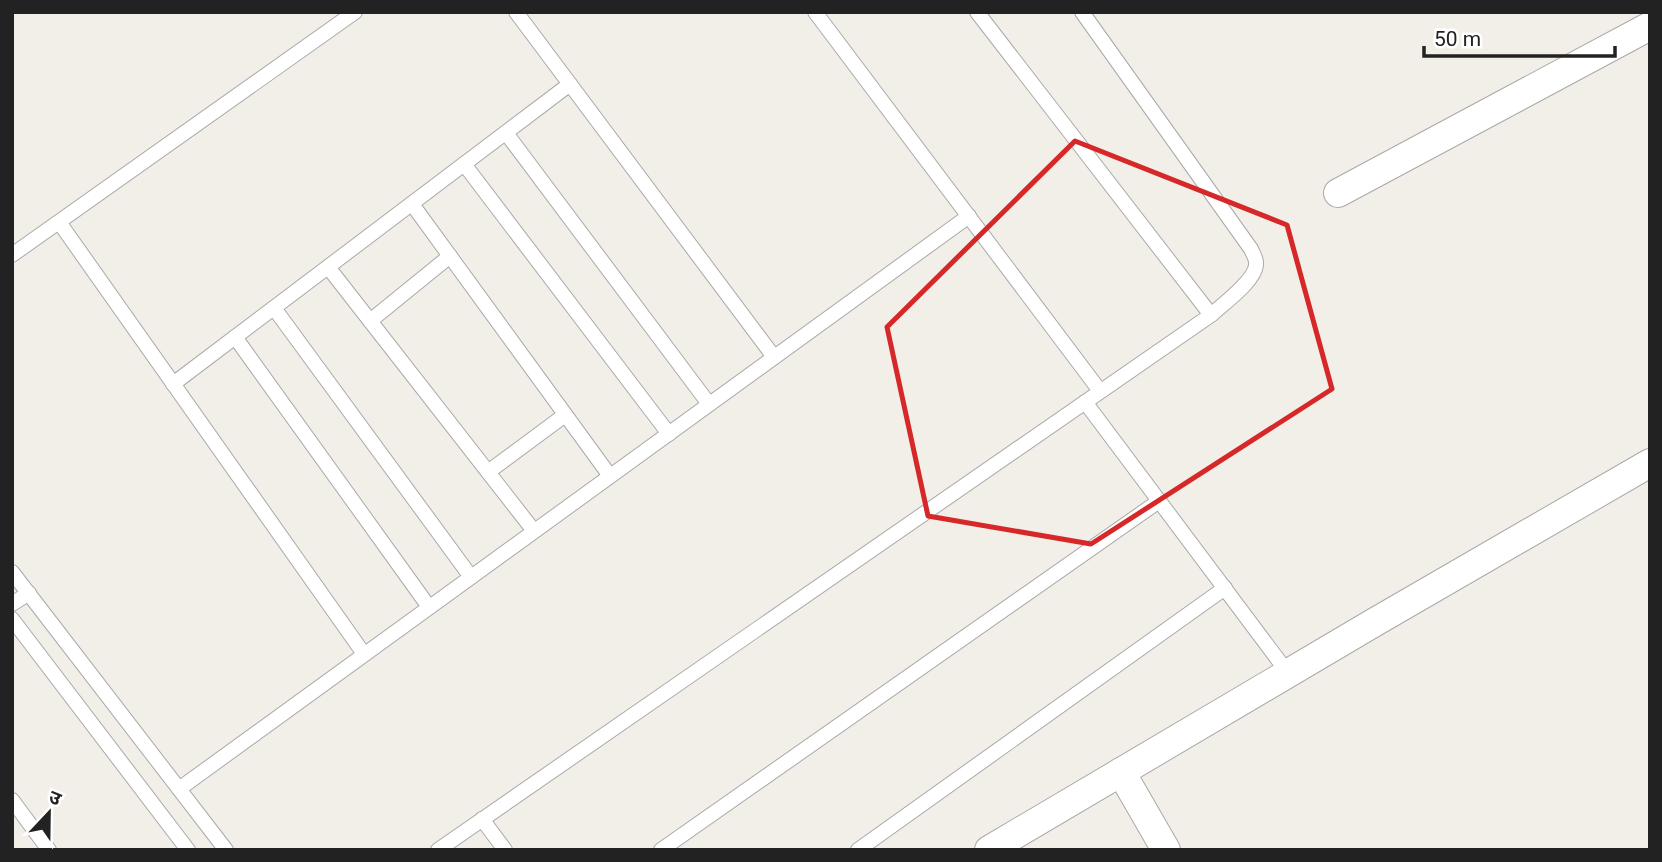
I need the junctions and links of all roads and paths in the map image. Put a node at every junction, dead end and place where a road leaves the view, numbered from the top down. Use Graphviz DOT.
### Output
graph roads {
  1 [pos="355,12"];
  2 [pos="516,12"];
  3 [pos="815,12"];
  4 [pos="978,12"];
  5 [pos="1082,12"];
  6 [pos="1650,26"];
  7 [pos="570,84"];
  8 [pos="506,132"];
  9 [pos="464,164"];
  10 [pos="1338,193"];
  11 [pos="412,204"];
  12 [pos="969,216"];
  13 [pos="59,222"];
  14 [pos="12,255"];
  15 [pos="450,256"];
  16 [pos="328,267"];
  17 [pos="274,308"];
  18 [pos="1211,314"];
  19 [pos="370,321"];
  20 [pos="235,337"];
  21 [pos="774,357"];
  22 [pos="173,384"];
  23 [pos="1100,391"];
  24 [pos="1084,402"];
  25 [pos="709,404"];
  26 [pos="565,415"];
  27 [pos="669,434"];
  28 [pos="1650,463"];
  29 [pos="488,472"];
  30 [pos="610,476"];
  31 [pos="1159,501"];
  32 [pos="534,531"];
  33 [pos="12,572"];
  34 [pos="471,577"];
  35 [pos="1224,588"];
  36 [pos="29,593"];
  37 [pos="12,604"];
  38 [pos="429,607"];
  39 [pos="12,619"];
  40 [pos="364,654"];
  41 [pos="1288,673"];
  42 [pos="1121,772"];
  43 [pos="179,789"];
  44 [pos="12,800"];
  45 [pos="482,819"];
  46 [pos="49,850"];
  47 [pos="188,850"];
  48 [pos="226,850"];
  49 [pos="438,850"];
  50 [pos="505,850"];
  51 [pos="660,850"];
  52 [pos="858,850"];
  53 [pos="989,850"];
  54 [pos="1166,850"];
  1 -- 13 [label="lane"];
  2 -- 7 [label="lane"];
  3 -- 12 [label="lane"];
  4 -- 18 [label="lane"];
  5 -- 18 [label="lane"];
  6 -- 10 [label="street"];
  7 -- 8 [label="lane"];
  7 -- 21 [label="lane"];
  8 -- 9 [label="lane"];
  8 -- 25 [label="lane"];
  9 -- 11 [label="lane"];
  9 -- 27 [label="lane"];
  11 -- 15 [label="lane"];
  11 -- 16 [label="lane"];
  12 -- 21 [label="lane"];
  12 -- 23 [label="lane"];
  13 -- 14 [label="lane"];
  13 -- 22 [label="lane"];
  15 -- 19 [label="lane"];
  15 -- 26 [label="lane"];
  16 -- 17 [label="lane"];
  16 -- 19 [label="lane"];
  17 -- 20 [label="lane"];
  17 -- 34 [label="lane"];
  18 -- 23 [label="lane"];
  19 -- 29 [label="lane"];
  20 -- 22 [label="lane"];
  20 -- 38 [label="lane"];
  21 -- 25 [label="lane"];
  22 -- 40 [label="lane"];
  23 -- 24 [label="lane"];
  24 -- 31 [label="lane"];
  24 -- 45 [label="lane"];
  25 -- 27 [label="lane"];
  26 -- 29 [label="lane"];
  26 -- 30 [label="lane"];
  27 -- 30 [label="lane"];
  28 -- 41 [label="street"];
  29 -- 32 [label="lane"];
  30 -- 32 [label="lane"];
  31 -- 35 [label="lane"];
  31 -- 51 [label="lane"];
  32 -- 34 [label="lane"];
  33 -- 36 [label="lane"];
  34 -- 38 [label="lane"];
  35 -- 41 [label="lane"];
  35 -- 52 [label="lane"];
  36 -- 37 [label="lane"];
  36 -- 43 [label="lane"];
  38 -- 40 [label="lane"];
  39 -- 47 [label="lane"];
  40 -- 43 [label="lane"];
  41 -- 42 [label="street"];
  42 -- 53 [label="street"];
  42 -- 54 [label="street"];
  43 -- 48 [label="lane"];
  44 -- 46 [label="lane"];
  45 -- 49 [label="lane"];
  45 -- 50 [label="lane"];
}
